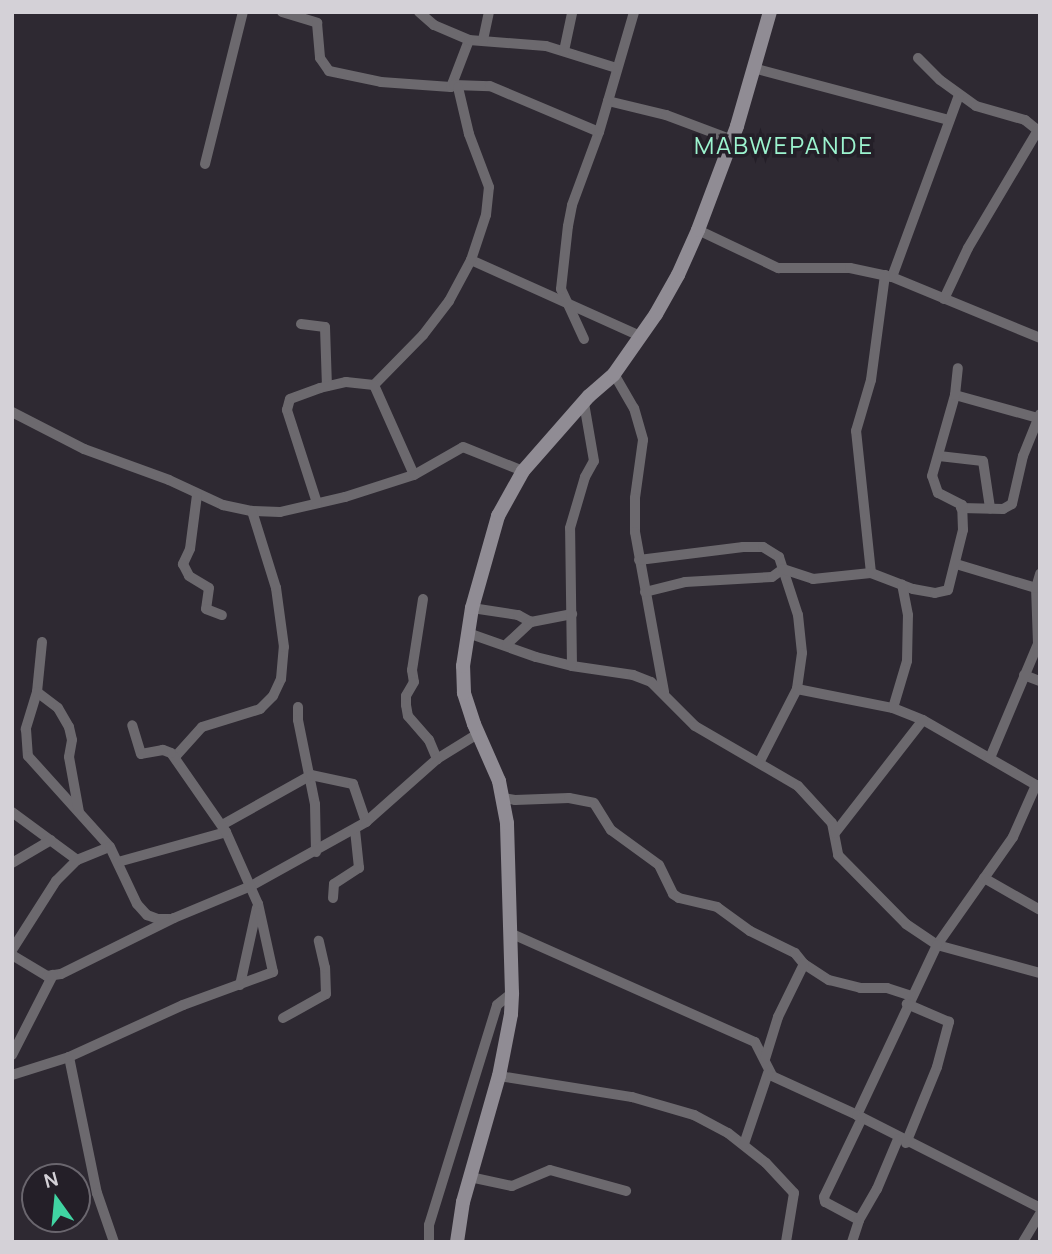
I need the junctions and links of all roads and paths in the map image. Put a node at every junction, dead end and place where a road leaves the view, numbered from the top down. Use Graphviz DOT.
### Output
graph roads {
  1 [pos="243,12"];
  2 [pos="282,12"];
  3 [pos="419,12"];
  4 [pos="489,12"];
  5 [pos="572,12"];
  6 [pos="634,12"];
  7 [pos="770,12"];
  8 [pos="469,40"];
  9 [pos="483,40"];
  10 [pos="564,51"];
  11 [pos="918,58"];
  12 [pos="616,68"];
  13 [pos="753,68"];
  14 [pos="456,86"];
  15 [pos="960,95"];
  16 [pos="608,101"];
  17 [pos="948,120"];
  18 [pos="1039,131"];
  19 [pos="599,132"];
  20 [pos="730,139"];
  21 [pos="205,164"];
  22 [pos="698,230"];
  23 [pos="471,260"];
  24 [pos="889,276"];
  25 [pos="944,299"];
  26 [pos="566,303"];
  27 [pos="301,324"];
  28 [pos="640,336"];
  29 [pos="1040,338"];
  30 [pos="584,339"];
  31 [pos="958,368"];
  32 [pos="614,373"];
  33 [pos="374,385"];
  34 [pos="327,386"];
  35 [pos="955,395"];
  36 [pos="584,403"];
  37 [pos="12,412"];
  38 [pos="1039,416"];
  39 [pos="939,456"];
  40 [pos="523,471"];
  41 [pos="414,475"];
  42 [pos="197,495"];
  43 [pos="317,503"];
  44 [pos="961,508"];
  45 [pos="990,508"];
  46 [pos="252,511"];
  47 [pos="639,560"];
  48 [pos="956,564"];
  49 [pos="783,569"];
  50 [pos="871,573"];
  51 [pos="1040,574"];
  52 [pos="902,585"];
  53 [pos="1036,588"];
  54 [pos="645,592"];
  55 [pos="423,598"];
  56 [pos="472,608"];
  57 [pos="572,614"];
  58 [pos="222,615"];
  59 [pos="531,622"];
  60 [pos="468,633"];
  61 [pos="42,642"];
  62 [pos="507,645"];
  63 [pos="572,666"];
  64 [pos="1024,676"];
  65 [pos="1040,681"];
  66 [pos="797,689"];
  67 [pos="37,692"];
  68 [pos="664,692"];
  69 [pos="298,706"];
  70 [pos="893,708"];
  71 [pos="923,720"];
  72 [pos="132,725"];
  73 [pos="479,733"];
  74 [pos="176,757"];
  75 [pos="990,758"];
  76 [pos="438,759"];
  77 [pos="759,763"];
  78 [pos="311,775"];
  79 [pos="1038,787"];
  80 [pos="503,798"];
  81 [pos="12,812"];
  82 [pos="79,813"];
  83 [pos="366,822"];
  84 [pos="224,828"];
  85 [pos="355,829"];
  86 [pos="835,833"];
  87 [pos="51,840"];
  88 [pos="110,847"];
  89 [pos="316,852"];
  90 [pos="77,860"];
  91 [pos="118,862"];
  92 [pos="12,863"];
  93 [pos="984,878"];
  94 [pos="251,886"];
  95 [pos="333,898"];
  96 [pos="258,904"];
  97 [pos="1040,910"];
  98 [pos="174,918"];
  99 [pos="510,933"];
  100 [pos="319,941"];
  101 [pos="937,945"];
  102 [pos="12,952"];
  103 [pos="804,964"];
  104 [pos="1040,973"];
  105 [pos="53,975"];
  106 [pos="240,985"];
  107 [pos="512,993"];
  108 [pos="909,1000"];
  109 [pos="283,1018"];
  110 [pos="12,1055"];
  111 [pos="69,1057"];
  112 [pos="765,1059"];
  113 [pos="768,1073"];
  114 [pos="12,1075"];
  115 [pos="499,1076"];
  116 [pos="859,1117"];
  117 [pos="902,1141"];
  118 [pos="744,1144"];
  119 [pos="470,1177"];
  120 [pos="626,1191"];
  121 [pos="1040,1208"];
  122 [pos="1040,1214"];
  123 [pos="859,1220"];
  124 [pos="114,1242"];
  125 [pos="429,1242"];
  126 [pos="457,1242"];
  127 [pos="786,1242"];
  128 [pos="852,1242"];
  129 [pos="1023,1242"];
  1 -- 21 [label="street"];
  2 -- 14 [label="street"];
  3 -- 8 [label="street"];
  4 -- 9 [label="street"];
  5 -- 10 [label="street"];
  6 -- 12 [label="street"];
  7 -- 13 [label="street"];
  8 -- 9 [label="street"];
  8 -- 14 [label="street"];
  9 -- 10 [label="street"];
  10 -- 12 [label="street"];
  11 -- 15 [label="street"];
  12 -- 16 [label="street"];
  13 -- 17 [label="street"];
  13 -- 20 [label="street"];
  14 -- 19 [label="street"];
  14 -- 23 [label="street"];
  15 -- 17 [label="street"];
  15 -- 18 [label="street"];
  16 -- 19 [label="street"];
  16 -- 20 [label="street"];
  17 -- 24 [label="street"];
  18 -- 25 [label="street"];
  19 -- 26 [label="street"];
  20 -- 22 [label="street"];
  22 -- 24 [label="street"];
  22 -- 28 [label="street"];
  23 -- 26 [label="street"];
  23 -- 33 [label="street"];
  24 -- 25 [label="street"];
  24 -- 50 [label="street"];
  25 -- 29 [label="street"];
  26 -- 28 [label="street"];
  26 -- 30 [label="street"];
  27 -- 34 [label="street"];
  28 -- 32 [label="street"];
  31 -- 35 [label="street"];
  32 -- 36 [label="street"];
  32 -- 47 [label="street"];
  33 -- 34 [label="street"];
  33 -- 41 [label="street"];
  34 -- 43 [label="street"];
  35 -- 38 [label="street"];
  35 -- 39 [label="street"];
  36 -- 40 [label="street"];
  36 -- 57 [label="street"];
  37 -- 42 [label="street"];
  38 -- 45 [label="street"];
  39 -- 44 [label="street"];
  39 -- 45 [label="street"];
  40 -- 41 [label="street"];
  40 -- 56 [label="street"];
  41 -- 43 [label="street"];
  42 -- 46 [label="street"];
  42 -- 58 [label="street"];
  43 -- 46 [label="street"];
  44 -- 45 [label="street"];
  44 -- 48 [label="street"];
  46 -- 74 [label="street"];
  47 -- 49 [label="street"];
  47 -- 54 [label="street"];
  48 -- 52 [label="street"];
  48 -- 53 [label="street"];
  49 -- 50 [label="street"];
  49 -- 54 [label="street"];
  49 -- 66 [label="street"];
  50 -- 52 [label="street"];
  51 -- 53 [label="street"];
  52 -- 70 [label="street"];
  53 -- 64 [label="street"];
  54 -- 68 [label="street"];
  55 -- 76 [label="street"];
  56 -- 59 [label="street"];
  56 -- 60 [label="street"];
  57 -- 59 [label="street"];
  57 -- 63 [label="street"];
  59 -- 62 [label="street"];
  60 -- 62 [label="street"];
  60 -- 73 [label="street"];
  61 -- 67 [label="street"];
  62 -- 63 [label="street"];
  63 -- 68 [label="street"];
  64 -- 65 [label="street"];
  64 -- 75 [label="street"];
  66 -- 70 [label="street"];
  66 -- 77 [label="street"];
  67 -- 82 [label="street"];
  67 -- 82 [label="street"];
  68 -- 77 [label="street"];
  69 -- 78 [label="street"];
  70 -- 71 [label="street"];
  71 -- 75 [label="street"];
  71 -- 86 [label="street"];
  72 -- 74 [label="street"];
  73 -- 76 [label="street"];
  73 -- 80 [label="street"];
  74 -- 84 [label="street"];
  75 -- 79 [label="street"];
  76 -- 83 [label="street"];
  77 -- 86 [label="street"];
  78 -- 83 [label="street"];
  78 -- 84 [label="street"];
  78 -- 89 [label="street"];
  79 -- 93 [label="street"];
  80 -- 99 [label="street"];
  80 -- 103 [label="street"];
  81 -- 87 [label="street"];
  82 -- 88 [label="street"];
  83 -- 85 [label="street"];
  84 -- 91 [label="street"];
  84 -- 94 [label="street"];
  85 -- 89 [label="street"];
  85 -- 95 [label="street"];
  86 -- 101 [label="street"];
  87 -- 90 [label="street"];
  87 -- 92 [label="street"];
  88 -- 90 [label="street"];
  88 -- 91 [label="street"];
  89 -- 94 [label="street"];
  90 -- 102 [label="street"];
  91 -- 98 [label="street"];
  93 -- 97 [label="street"];
  93 -- 101 [label="street"];
  94 -- 96 [label="street"];
  94 -- 98 [label="street"];
  96 -- 106 [label="street"];
  96 -- 106 [label="street"];
  98 -- 105 [label="street"];
  99 -- 107 [label="street"];
  99 -- 112 [label="street"];
  100 -- 109 [label="street"];
  101 -- 104 [label="street"];
  101 -- 108 [label="street"];
  102 -- 105 [label="street"];
  103 -- 108 [label="street"];
  103 -- 112 [label="street"];
  105 -- 110 [label="street"];
  106 -- 111 [label="street"];
  107 -- 115 [label="street"];
  107 -- 125 [label="street"];
  108 -- 116 [label="street"];
  108 -- 117 [label="street"];
  111 -- 114 [label="street"];
  111 -- 124 [label="street"];
  112 -- 113 [label="street"];
  113 -- 116 [label="street"];
  113 -- 118 [label="street"];
  115 -- 118 [label="street"];
  115 -- 119 [label="street"];
  116 -- 117 [label="street"];
  116 -- 123 [label="street"];
  117 -- 121 [label="street"];
  117 -- 123 [label="street"];
  118 -- 127 [label="street"];
  119 -- 120 [label="street"];
  119 -- 126 [label="street"];
  122 -- 129 [label="street"];
  123 -- 128 [label="street"];
}
